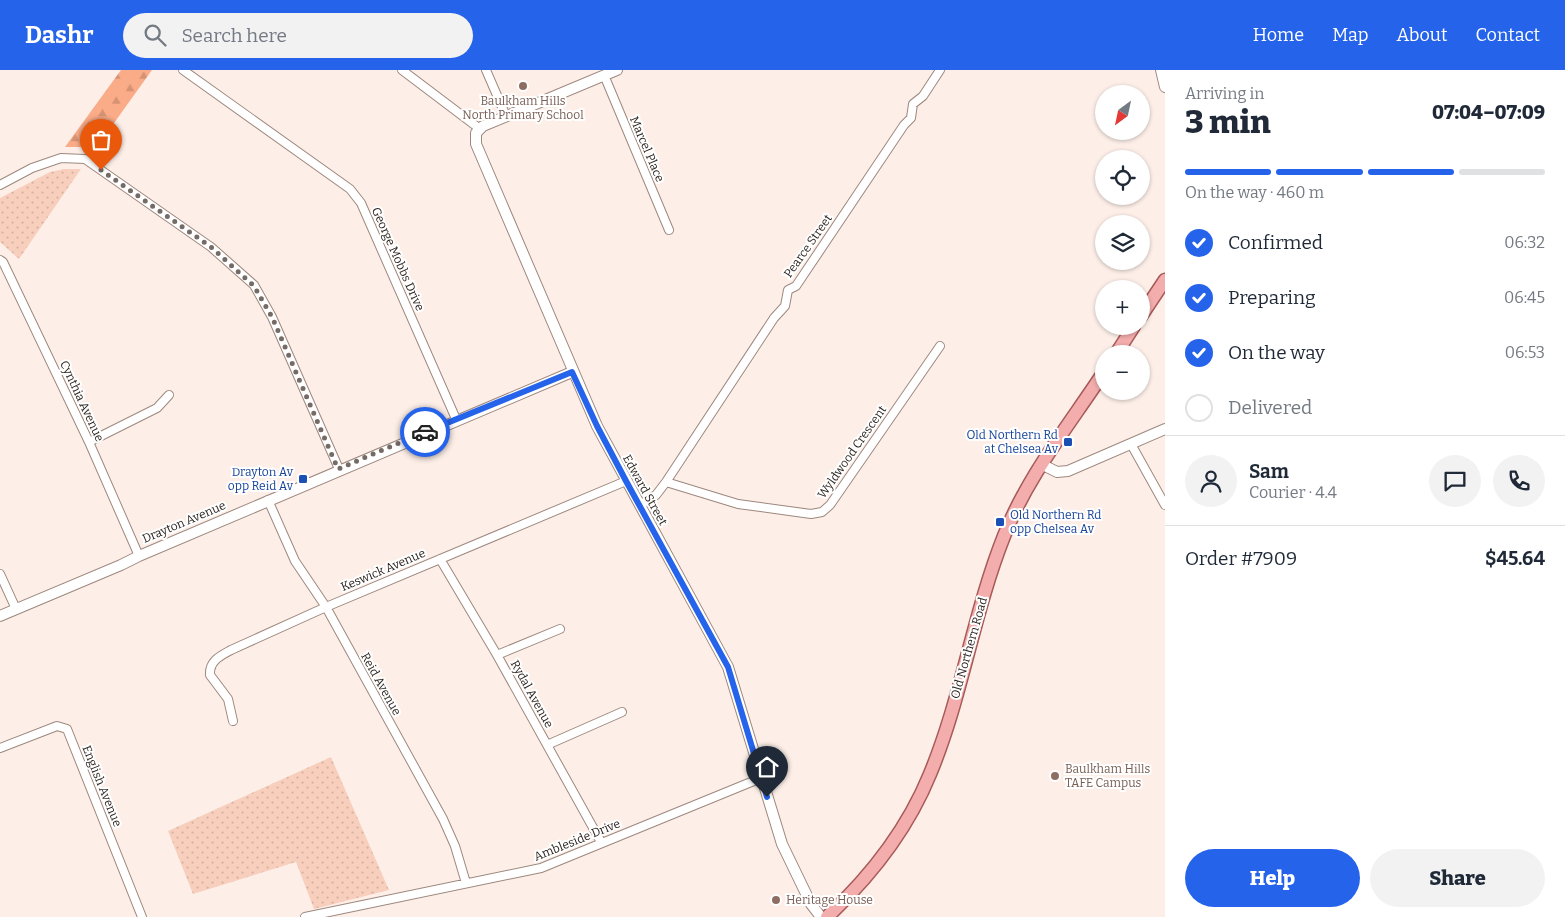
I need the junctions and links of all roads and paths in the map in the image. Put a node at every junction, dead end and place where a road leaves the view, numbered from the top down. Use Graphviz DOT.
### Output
graph roads {
  1 [pos="182,70"];
  2 [pos="402,70"];
  3 [pos="486,70"];
  4 [pos="617,70"];
  5 [pos="940,70"];
  6 [pos="1161,70"];
  7 [pos="604,76"];
  8 [pos="1165,87"];
  9 [pos="506,116"];
  10 [pos="480,129"];
  11 [pos="0,185"];
  12 [pos="669,230"];
  13 [pos="0,260"];
  14 [pos="1165,280"];
  15 [pos="1150,302"];
  16 [pos="940,346"];
  17 [pos="572,372"];
  18 [pos="1095,386"];
  19 [pos="169,396"];
  20 [pos="456,419"];
  21 [pos="1165,429"];
  22 [pos="89,442"];
  23 [pos="1131,444"];
  24 [pos="1043,465"];
  25 [pos="338,469"];
  26 [pos="626,481"];
  27 [pos="666,482"];
  28 [pos="268,500"];
  29 [pos="640,505"];
  30 [pos="1165,505"];
  31 [pos="139,556"];
  32 [pos="440,559"];
  33 [pos="0,574"];
  34 [pos="326,607"];
  35 [pos="16,609"];
  36 [pos="0,616"];
  37 [pos="560,629"];
  38 [pos="497,655"];
  39 [pos="622,712"];
  40 [pos="233,721"];
  41 [pos="547,745"];
  42 [pos="0,748"];
  43 [pos="761,778"];
  44 [pos="601,842"];
  45 [pos="466,883"];
  46 [pos="142,917"];
  47 [pos="305,917"];
  48 [pos="821,917"];
  49 [pos="828,917"];
  1 -- 20 [label="street, George Mobbs Drive"];
  2 -- 10 [label="street"];
  3 -- 9 [label="street"];
  4 -- 7 [label="street"];
  5 -- 27 [label="street, Pearce Street"];
  6 -- 8 [label="street"];
  7 -- 9 [label="street"];
  7 -- 12 [label="street, Marcel Place"];
  9 -- 10 [label="street"];
  10 -- 17 [label="street, Edward Street"];
  11 -- 25 [label="street"];
  13 -- 22 [label="street, Cynthia Avenue"];
  14 -- 15 [label="main road"];
  16 -- 27 [label="street, Wyldwood Crescent"];
  17 -- 20 [label="street, Drayton Avenue"];
  17 -- 26 [label="street, Edward Street"];
  18 -- 24 [label="main road, Old Northern Road"];
  19 -- 22 [label="street"];
  20 -- 25 [label="street, Drayton Avenue"];
  21 -- 23 [label="street"];
  22 -- 31 [label="street, Cynthia Avenue"];
  23 -- 24 [label="street"];
  23 -- 30 [label="street"];
  24 -- 49 [label="main road, Old Northern Road"];
  25 -- 28 [label="street, Drayton Avenue"];
  26 -- 29 [label="street, Edward Street"];
  26 -- 32 [label="street, Keswick Avenue"];
  27 -- 29 [label="street, Pearce Street"];
  28 -- 31 [label="street, Drayton Avenue"];
  28 -- 34 [label="street, Reid Avenue"];
  29 -- 43 [label="street, Edward Street"];
  31 -- 35 [label="street, Drayton Avenue"];
  32 -- 34 [label="street, Keswick Avenue"];
  32 -- 38 [label="street, Rydal Avenue"];
  33 -- 35 [label="street"];
  34 -- 40 [label="street, Keswick Avenue"];
  34 -- 45 [label="street, Reid Avenue"];
  35 -- 36 [label="street, Drayton Avenue"];
  37 -- 38 [label="street"];
  38 -- 41 [label="street, Rydal Avenue"];
  39 -- 41 [label="street"];
  41 -- 44 [label="street, Rydal Avenue"];
  42 -- 46 [label="street, English Avenue"];
  43 -- 44 [label="street, Ambleside Drive"];
  43 -- 48 [label="street, Edward Street"];
  44 -- 45 [label="street, Ambleside Drive"];
  45 -- 47 [label="street, Ambleside Drive"];
}
